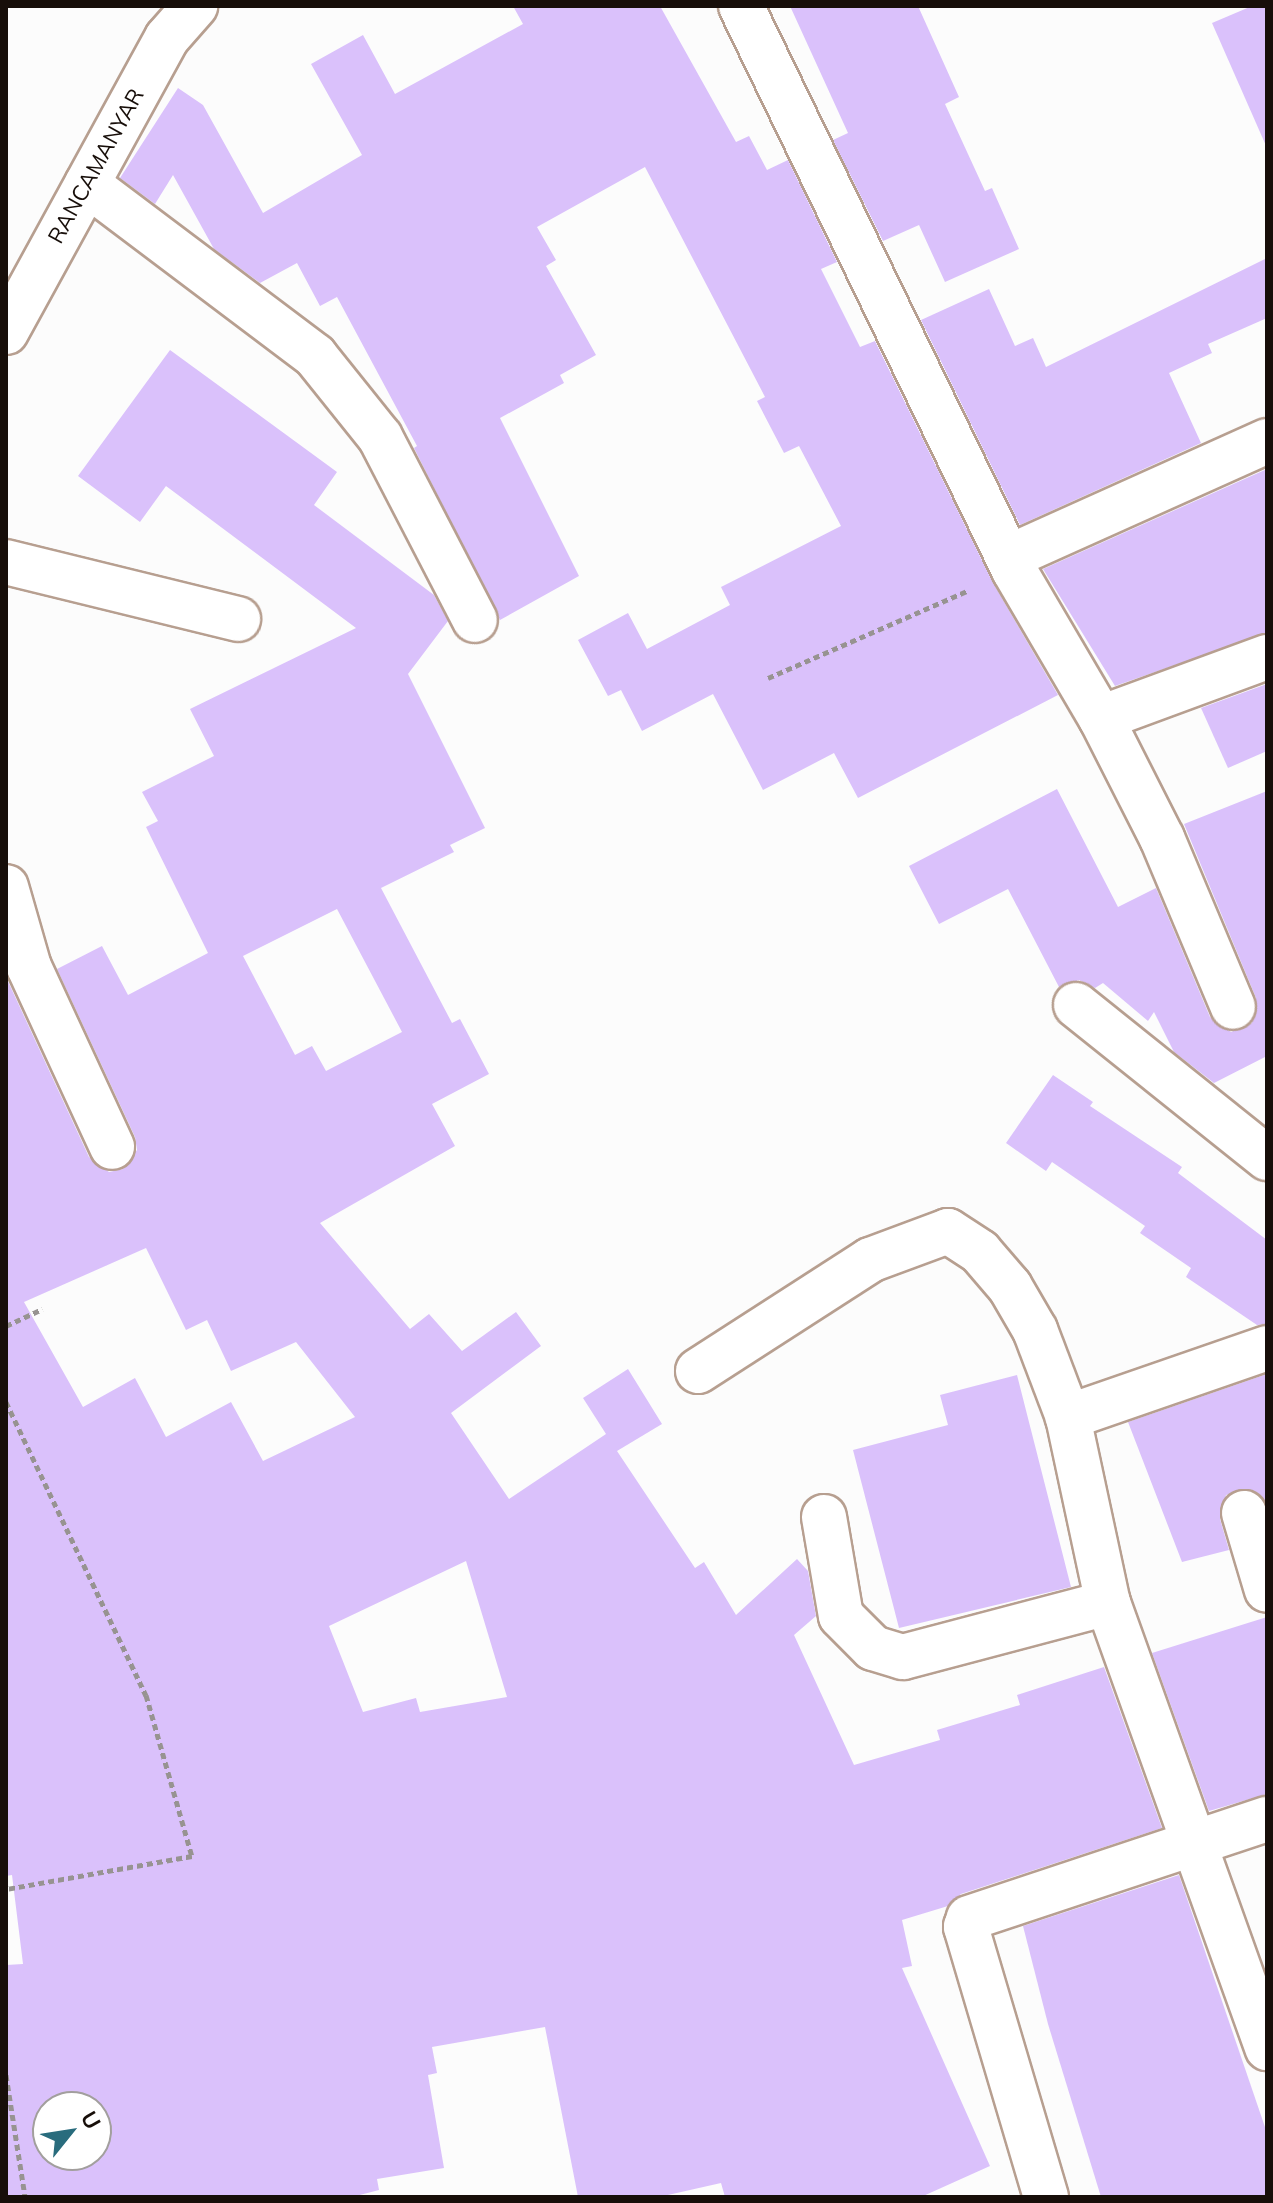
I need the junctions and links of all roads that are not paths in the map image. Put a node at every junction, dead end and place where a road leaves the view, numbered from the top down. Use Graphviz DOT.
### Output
graph roads {
  1 [pos="195,6"];
  2 [pos="741,6"];
  3 [pos="87,184"];
  4 [pos="6,332"];
  5 [pos="1267,441"];
  6 [pos="6,562"];
  7 [pos="1012,564"];
  8 [pos="238,619"];
  9 [pos="475,620"];
  10 [pos="1267,657"];
  11 [pos="1101,718"];
  12 [pos="6,887"];
  13 [pos="1076,1005"];
  14 [pos="1233,1007"];
  15 [pos="112,1147"];
  16 [pos="1267,1158"];
  17 [pos="1267,1348"];
  18 [pos="698,1371"];
  19 [pos="1068,1417"];
  20 [pos="1244,1513"];
  21 [pos="824,1517"];
  22 [pos="1267,1590"];
  23 [pos="1108,1603"];
  24 [pos="1267,1819"];
  25 [pos="1191,1843"];
  26 [pos="1267,2048"];
  27 [pos="1046,2197"];
  1 -- 3 [label="street, RANCAMANYAR"];
  2 -- 7 [label="street"];
  3 -- 4 [label="street, RANCAMANYAR"];
  3 -- 9 [label="street"];
  5 -- 7 [label="street"];
  6 -- 8 [label="street"];
  7 -- 11 [label="street"];
  10 -- 11 [label="street"];
  11 -- 14 [label="street"];
  12 -- 15 [label="street"];
  13 -- 16 [label="street"];
  17 -- 19 [label="street"];
  18 -- 19 [label="street"];
  19 -- 23 [label="street"];
  20 -- 22 [label="street"];
  21 -- 23 [label="street"];
  23 -- 25 [label="street"];
  24 -- 25 [label="street"];
  25 -- 26 [label="street"];
  25 -- 27 [label="street"];
}
